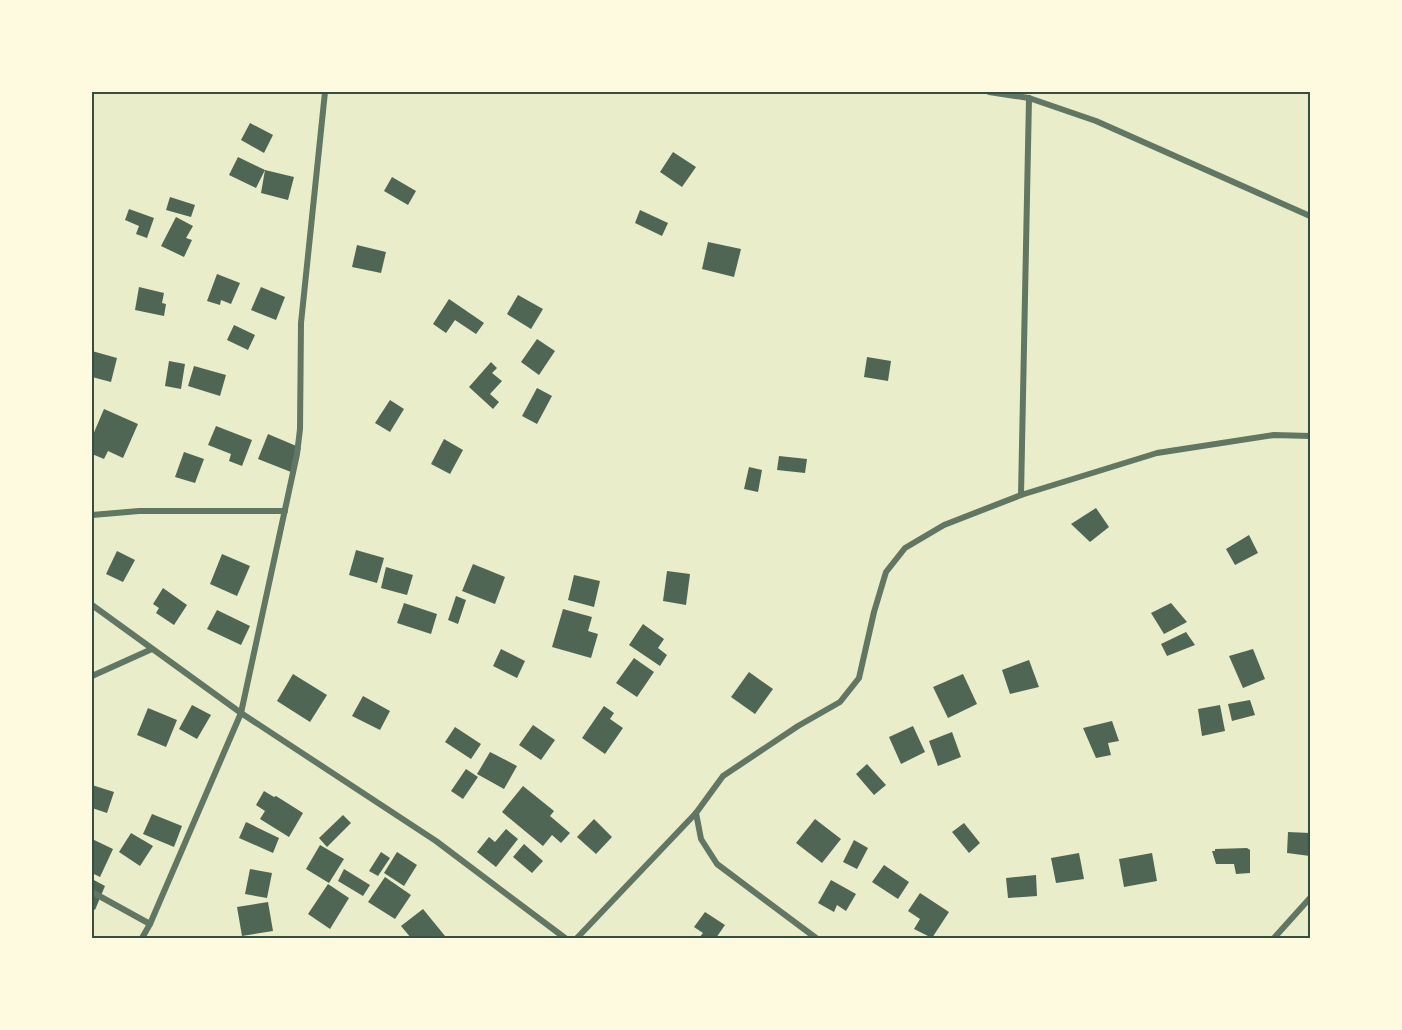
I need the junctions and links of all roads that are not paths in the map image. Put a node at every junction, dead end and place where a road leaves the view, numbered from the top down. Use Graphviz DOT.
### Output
graph roads {
  1 [pos="325,92"];
  2 [pos="989,92"];
  3 [pos="1029,98"];
  4 [pos="1311,216"];
  5 [pos="1311,436"];
  6 [pos="1021,495"];
  7 [pos="285,511"];
  8 [pos="92,514"];
  9 [pos="92,605"];
  10 [pos="152,650"];
  11 [pos="92,676"];
  12 [pos="241,713"];
  13 [pos="696,813"];
  14 [pos="92,892"];
  15 [pos="1311,898"];
  16 [pos="150,924"];
  17 [pos="142,939"];
  18 [pos="565,939"];
  19 [pos="577,939"];
  20 [pos="816,939"];
  21 [pos="1274,939"];
  1 -- 7 [label="street"];
  2 -- 3 [label="street"];
  3 -- 4 [label="street"];
  3 -- 6 [label="street"];
  5 -- 6 [label="street"];
  6 -- 13 [label="street"];
  7 -- 8 [label="street"];
  7 -- 12 [label="street"];
  9 -- 10 [label="street"];
  10 -- 11 [label="street"];
  10 -- 12 [label="street"];
  12 -- 16 [label="street"];
  12 -- 18 [label="street"];
  13 -- 19 [label="street"];
  13 -- 20 [label="street"];
  14 -- 16 [label="street"];
  15 -- 21 [label="street"];
  16 -- 17 [label="street"];
}
